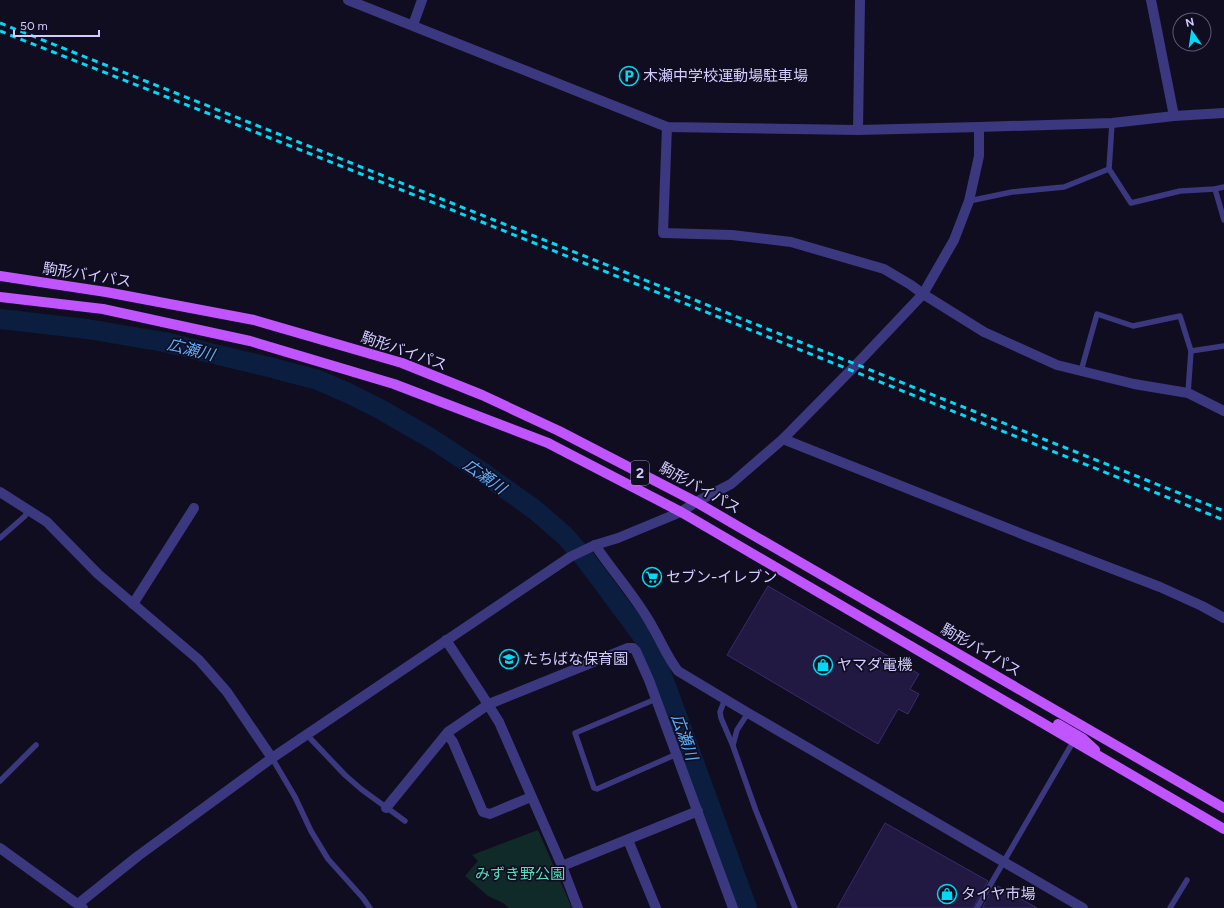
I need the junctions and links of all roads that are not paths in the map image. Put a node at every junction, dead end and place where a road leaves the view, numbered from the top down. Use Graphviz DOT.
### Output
graph roads {
  1 [pos="348,0"];
  2 [pos="422,0"];
  3 [pos="860,0"];
  4 [pos="1151,0"];
  5 [pos="413,25"];
  6 [pos="1224,113"];
  7 [pos="1174,116"];
  8 [pos="1112,123"];
  9 [pos="667,127"];
  10 [pos="979,127"];
  11 [pos="858,130"];
  12 [pos="1109,170"];
  13 [pos="1224,188"];
  14 [pos="1215,189"];
  15 [pos="969,201"];
  16 [pos="1224,220"];
  17 [pos="0,276"];
  18 [pos="923,294"];
  19 [pos="0,297"];
  20 [pos="1224,346"];
  21 [pos="1191,351"];
  22 [pos="1081,371"];
  23 [pos="1188,393"];
  24 [pos="1224,411"];
  25 [pos="783,439"];
  26 [pos="0,492"];
  27 [pos="696,502"];
  28 [pos="194,508"];
  29 [pos="28,510"];
  30 [pos="681,512"];
  31 [pos="0,538"];
  32 [pos="592,547"];
  33 [pos="133,604"];
  34 [pos="1224,618"];
  35 [pos="446,640"];
  36 [pos="656,699"];
  37 [pos="725,699"];
  38 [pos="489,704"];
  39 [pos="748,713"];
  40 [pos="1058,724"];
  41 [pos="307,735"];
  42 [pos="446,735"];
  43 [pos="1073,742"];
  44 [pos="36,745"];
  45 [pos="733,746"];
  46 [pos="676,754"];
  47 [pos="272,758"];
  48 [pos="1102,759"];
  49 [pos="0,781"];
  50 [pos="531,797"];
  51 [pos="386,808"];
  52 [pos="1224,808"];
  53 [pos="698,811"];
  54 [pos="404,822"];
  55 [pos="1224,829"];
  56 [pos="628,840"];
  57 [pos="0,848"];
  58 [pos="1004,862"];
  59 [pos="562,866"];
  60 [pos="1187,880"];
  61 [pos="77,907"];
  62 [pos="370,908"];
  63 [pos="578,908"];
  64 [pos="656,908"];
  65 [pos="733,908"];
  66 [pos="795,908"];
  67 [pos="977,908"];
  68 [pos="1083,908"];
  69 [pos="1170,908"];
  1 -- 5 [label="street"];
  2 -- 5 [label="street"];
  3 -- 11 [label="street"];
  4 -- 7 [label="street"];
  5 -- 9 [label="street"];
  6 -- 7 [label="street"];
  7 -- 8 [label="street"];
  8 -- 10 [label="street"];
  8 -- 12 [label="lane"];
  9 -- 11 [label="street"];
  9 -- 18 [label="street"];
  10 -- 11 [label="street"];
  10 -- 15 [label="street"];
  12 -- 14 [label="lane"];
  12 -- 15 [label="lane"];
  13 -- 14 [label="lane"];
  14 -- 16 [label="lane"];
  15 -- 18 [label="street"];
  17 -- 27 [label="main road, 駒形バイパス / 2"];
  18 -- 22 [label="street"];
  18 -- 25 [label="street"];
  19 -- 30 [label="main road, 駒形バイパス / 2"];
  20 -- 21 [label="lane"];
  21 -- 22 [label="lane"];
  21 -- 23 [label="lane"];
  22 -- 23 [label="street"];
  23 -- 24 [label="street"];
  25 -- 27 [label="street"];
  25 -- 34 [label="street"];
  26 -- 29 [label="street"];
  27 -- 30 [label="street"];
  27 -- 52 [label="main road, 駒形バイパス / 2"];
  28 -- 33 [label="street"];
  29 -- 31 [label="lane"];
  29 -- 33 [label="street"];
  30 -- 32 [label="street"];
  30 -- 43 [label="main road, 駒形バイパス / 2"];
  32 -- 35 [label="street"];
  32 -- 37 [label="street"];
  33 -- 47 [label="street"];
  35 -- 38 [label="street"];
  35 -- 41 [label="street"];
  36 -- 38 [label="street"];
  36 -- 46 [label="street"];
  36 -- 46 [label="lane"];
  37 -- 39 [label="street"];
  37 -- 45 [label="lane"];
  38 -- 42 [label="street"];
  38 -- 50 [label="street"];
  39 -- 45 [label="lane"];
  39 -- 58 [label="street"];
  40 -- 48 [label="main road"];
  41 -- 47 [label="street"];
  41 -- 51 [label="lane"];
  42 -- 50 [label="street"];
  42 -- 51 [label="street"];
  43 -- 48 [label="main road, 駒形バイパス / 2"];
  43 -- 58 [label="lane"];
  44 -- 49 [label="lane"];
  45 -- 66 [label="lane"];
  46 -- 53 [label="street"];
  47 -- 61 [label="street"];
  47 -- 62 [label="lane"];
  48 -- 55 [label="main road, 駒形バイパス / 2"];
  50 -- 59 [label="street"];
  51 -- 54 [label="lane"];
  53 -- 56 [label="street"];
  53 -- 65 [label="street"];
  56 -- 59 [label="street"];
  56 -- 64 [label="street"];
  57 -- 61 [label="street"];
  58 -- 67 [label="lane"];
  58 -- 68 [label="street"];
  59 -- 63 [label="street"];
  60 -- 69 [label="lane"];
}
